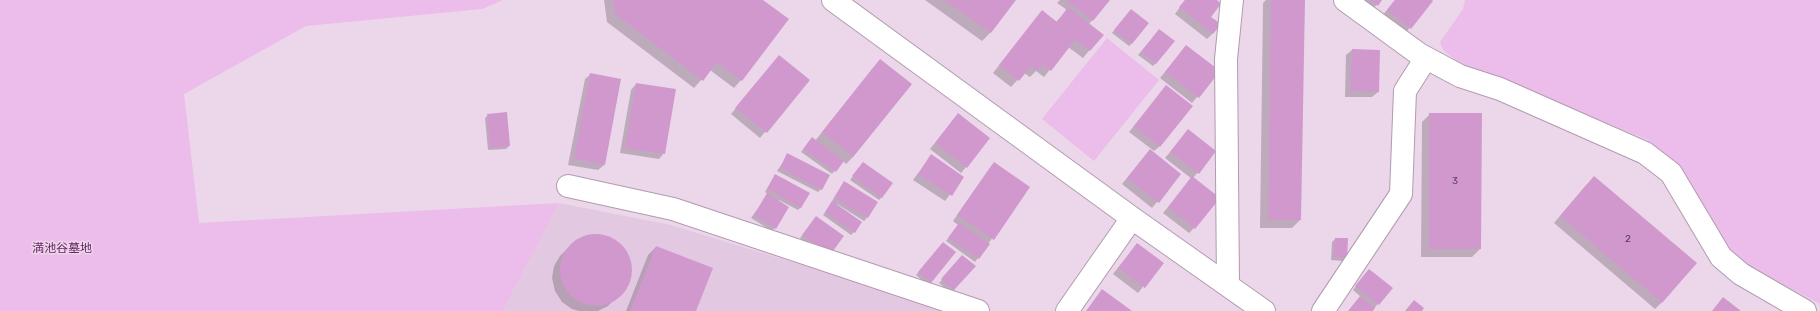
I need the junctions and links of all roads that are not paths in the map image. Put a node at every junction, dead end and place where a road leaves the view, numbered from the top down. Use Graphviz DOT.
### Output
graph roads {
  1 [pos="833,0"];
  2 [pos="1232,0"];
  3 [pos="1345,0"];
  4 [pos="1426,58"];
  5 [pos="568,186"];
  6 [pos="1132,218"];
  7 [pos="1228,285"];
  8 [pos="972,310"];
  9 [pos="1067,311"];
  10 [pos="1264,311"];
  11 [pos="1323,311"];
  12 [pos="1805,311"];
  1 -- 6 [label="street"];
  2 -- 7 [label="street"];
  3 -- 4 [label="street"];
  4 -- 11 [label="street"];
  4 -- 12 [label="street"];
  5 -- 8 [label="street"];
  6 -- 7 [label="street"];
  6 -- 9 [label="street"];
  7 -- 10 [label="street"];
}
